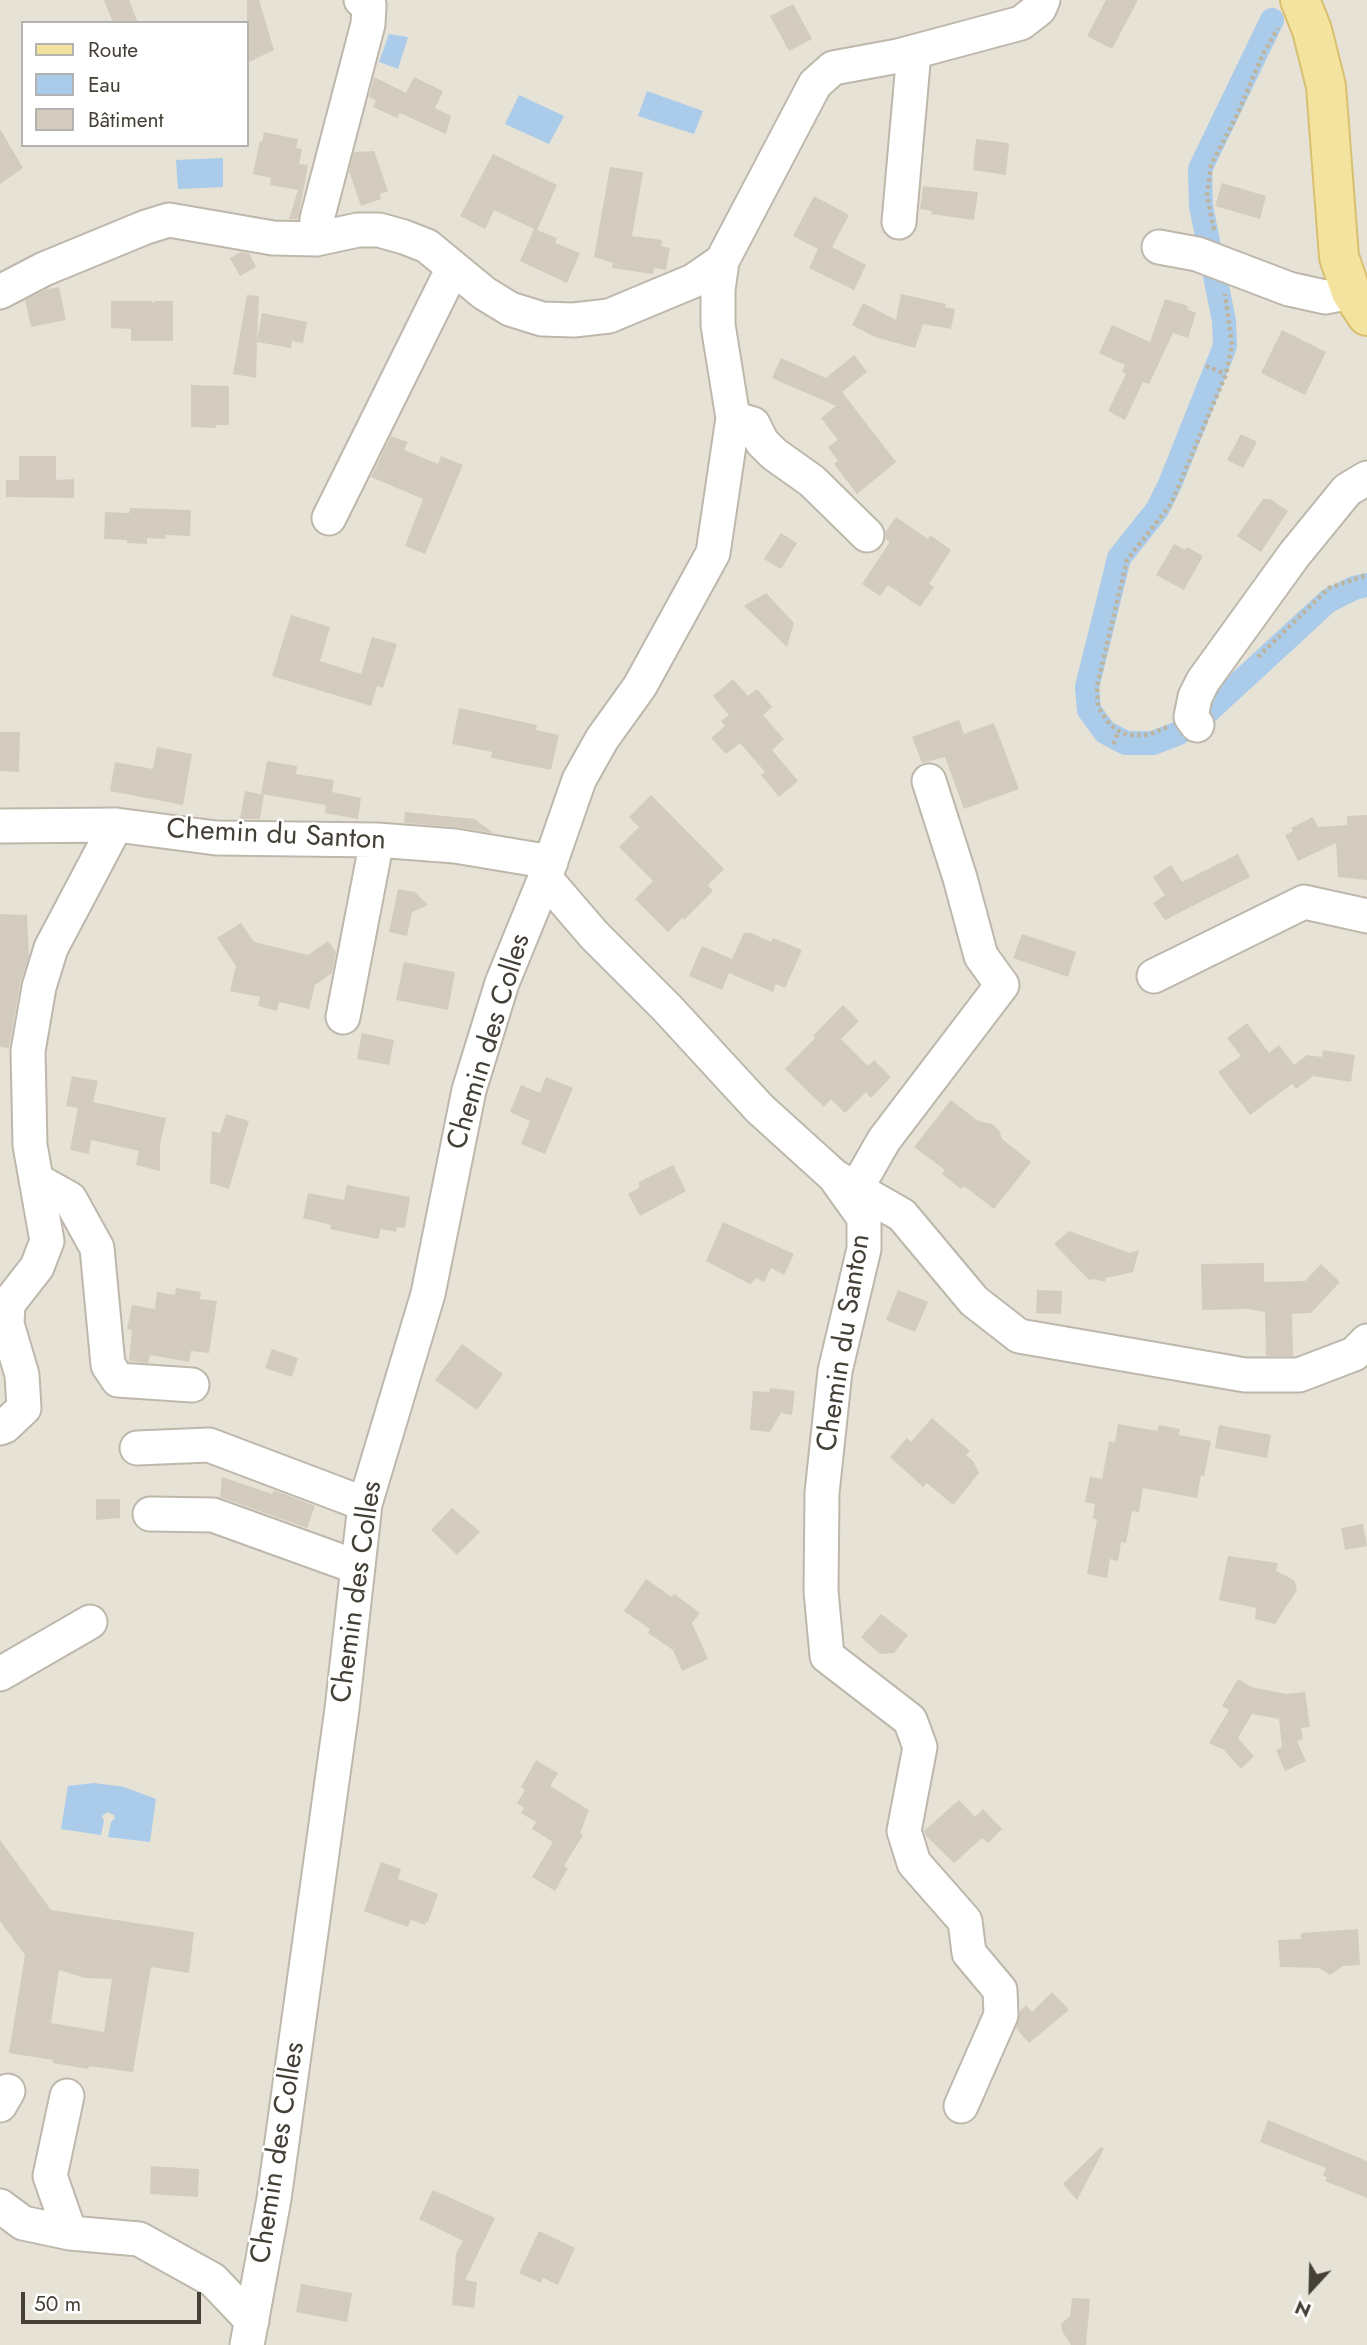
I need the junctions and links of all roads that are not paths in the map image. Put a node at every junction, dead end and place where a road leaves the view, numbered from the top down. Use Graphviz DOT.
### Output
graph roads {
  1 [pos="361,0"];
  2 [pos="1043,0"];
  3 [pos="1290,13"];
  4 [pos="914,52"];
  5 [pos="899,222"];
  6 [pos="316,239"];
  7 [pos="1159,247"];
  8 [pos="722,261"];
  9 [pos="453,268"];
  10 [pos="0,292"];
  11 [pos="1359,304"];
  12 [pos="733,418"];
  13 [pos="1367,478"];
  14 [pos="329,518"];
  15 [pos="867,535"];
  16 [pos="1193,717"];
  17 [pos="929,781"];
  18 [pos="116,825"];
  19 [pos="0,827"];
  20 [pos="377,840"];
  21 [pos="548,870"];
  22 [pos="1367,916"];
  23 [pos="1154,976"];
  24 [pos="343,1017"];
  25 [pos="36,1180"];
  26 [pos="845,1182"];
  27 [pos="1367,1341"];
  28 [pos="192,1385"];
  29 [pos="0,1428"];
  30 [pos="137,1448"];
  31 [pos="365,1504"];
  32 [pos="150,1514"];
  33 [pos="357,1567"];
  34 [pos="90,1622"];
  35 [pos="0,1674"];
  36 [pos="66,2096"];
  37 [pos="961,2106"];
  38 [pos="0,2206"];
  39 [pos="70,2233"];
  40 [pos="250,2333"];
  1 -- 6 [label="street"];
  2 -- 4 [label="street, Chemin des Colles"];
  3 -- 11 [label="main road"];
  4 -- 5 [label="street"];
  4 -- 8 [label="street, Chemin des Colles"];
  6 -- 9 [label="street"];
  6 -- 10 [label="street"];
  7 -- 11 [label="street"];
  8 -- 9 [label="street"];
  8 -- 12 [label="street, Chemin des Colles"];
  9 -- 14 [label="street"];
  12 -- 15 [label="street"];
  12 -- 21 [label="street, Chemin des Colles"];
  13 -- 16 [label="street"];
  17 -- 26 [label="street"];
  18 -- 19 [label="street, Chemin du Santon"];
  18 -- 20 [label="street, Chemin du Santon"];
  18 -- 25 [label="street"];
  20 -- 21 [label="street, Chemin du Santon"];
  20 -- 24 [label="street"];
  21 -- 26 [label="street, Chemin du Santon"];
  21 -- 31 [label="street, Chemin des Colles"];
  22 -- 23 [label="street"];
  25 -- 28 [label="street"];
  25 -- 29 [label="street"];
  26 -- 27 [label="street, Chemin du Santon"];
  26 -- 37 [label="street, Chemin du Santon"];
  30 -- 31 [label="street"];
  31 -- 33 [label="street, Chemin des Colles"];
  32 -- 33 [label="street"];
  33 -- 40 [label="street, Chemin des Colles"];
  34 -- 35 [label="street"];
  36 -- 39 [label="street"];
  38 -- 39 [label="street"];
  39 -- 40 [label="street"];
}
